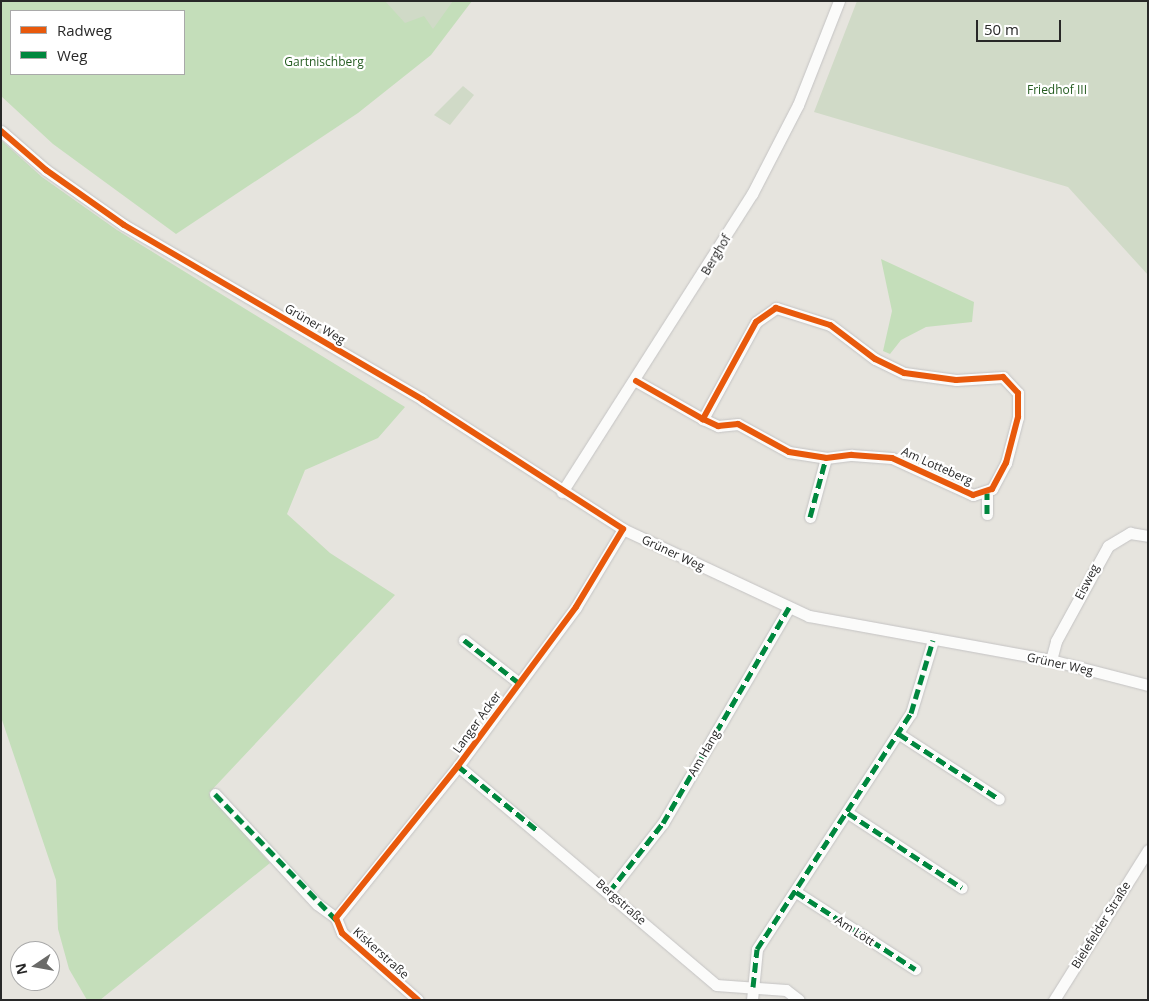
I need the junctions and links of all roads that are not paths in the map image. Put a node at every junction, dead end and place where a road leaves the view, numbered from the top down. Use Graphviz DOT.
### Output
graph roads {
  1 [pos="840,1"];
  2 [pos="1,131"];
  3 [pos="636,381"];
  4 [pos="703,419"];
  5 [pos="826,458"];
  6 [pos="562,492"];
  7 [pos="987,493"];
  8 [pos="987,514"];
  9 [pos="810,517"];
  10 [pos="623,529"];
  11 [pos="1148,536"];
  12 [pos="788,607"];
  13 [pos="464,640"];
  14 [pos="933,640"];
  15 [pos="1051,660"];
  16 [pos="519,683"];
  17 [pos="1148,684"];
  18 [pos="899,734"];
  19 [pos="458,766"];
  20 [pos="215,794"];
  21 [pos="998,798"];
  22 [pos="848,814"];
  23 [pos="1148,850"];
  24 [pos="962,888"];
  25 [pos="609,892"];
  26 [pos="796,892"];
  27 [pos="336,918"];
  28 [pos="915,969"];
  29 [pos="753,987"];
  30 [pos="418,1000"];
  31 [pos="752,1000"];
  32 [pos="799,1000"];
  33 [pos="1054,1000"];
  1 -- 3 [label="street, Berghof"];
  2 -- 6 [label="street, Grüner Weg"];
  3 -- 4 [label="street, Am Lotteberg"];
  3 -- 6 [label="street, Berghof"];
  4 -- 5 [label="street, Am Lotteberg"];
  4 -- 7 [label="street"];
  5 -- 7 [label="street, Am Lotteberg"];
  5 -- 9 [label="street"];
  6 -- 10 [label="street, Grüner Weg"];
  7 -- 8 [label="street"];
  10 -- 12 [label="street, Grüner Weg"];
  10 -- 16 [label="street, Langer Acker"];
  11 -- 15 [label="street, Eisweg"];
  12 -- 14 [label="street, Grüner Weg"];
  12 -- 25 [label="street, Am Hang"];
  13 -- 16 [label="street"];
  14 -- 15 [label="street, Grüner Weg"];
  14 -- 18 [label="street"];
  15 -- 17 [label="street, Grüner Weg"];
  16 -- 19 [label="street, Langer Acker"];
  18 -- 21 [label="street"];
  18 -- 22 [label="street"];
  19 -- 25 [label="street, Bergstraße"];
  19 -- 27 [label="street, Langer Acker"];
  20 -- 27 [label="street, Kiskerstraße"];
  22 -- 24 [label="street"];
  22 -- 26 [label="street"];
  23 -- 33 [label="street, Bielefelder Straße"];
  25 -- 29 [label="street, Bergstraße"];
  26 -- 28 [label="street, Am Lött"];
  26 -- 29 [label="street"];
  27 -- 30 [label="street, Kiskerstraße"];
  29 -- 31 [label="street"];
  29 -- 32 [label="street, Bergstraße"];
}
